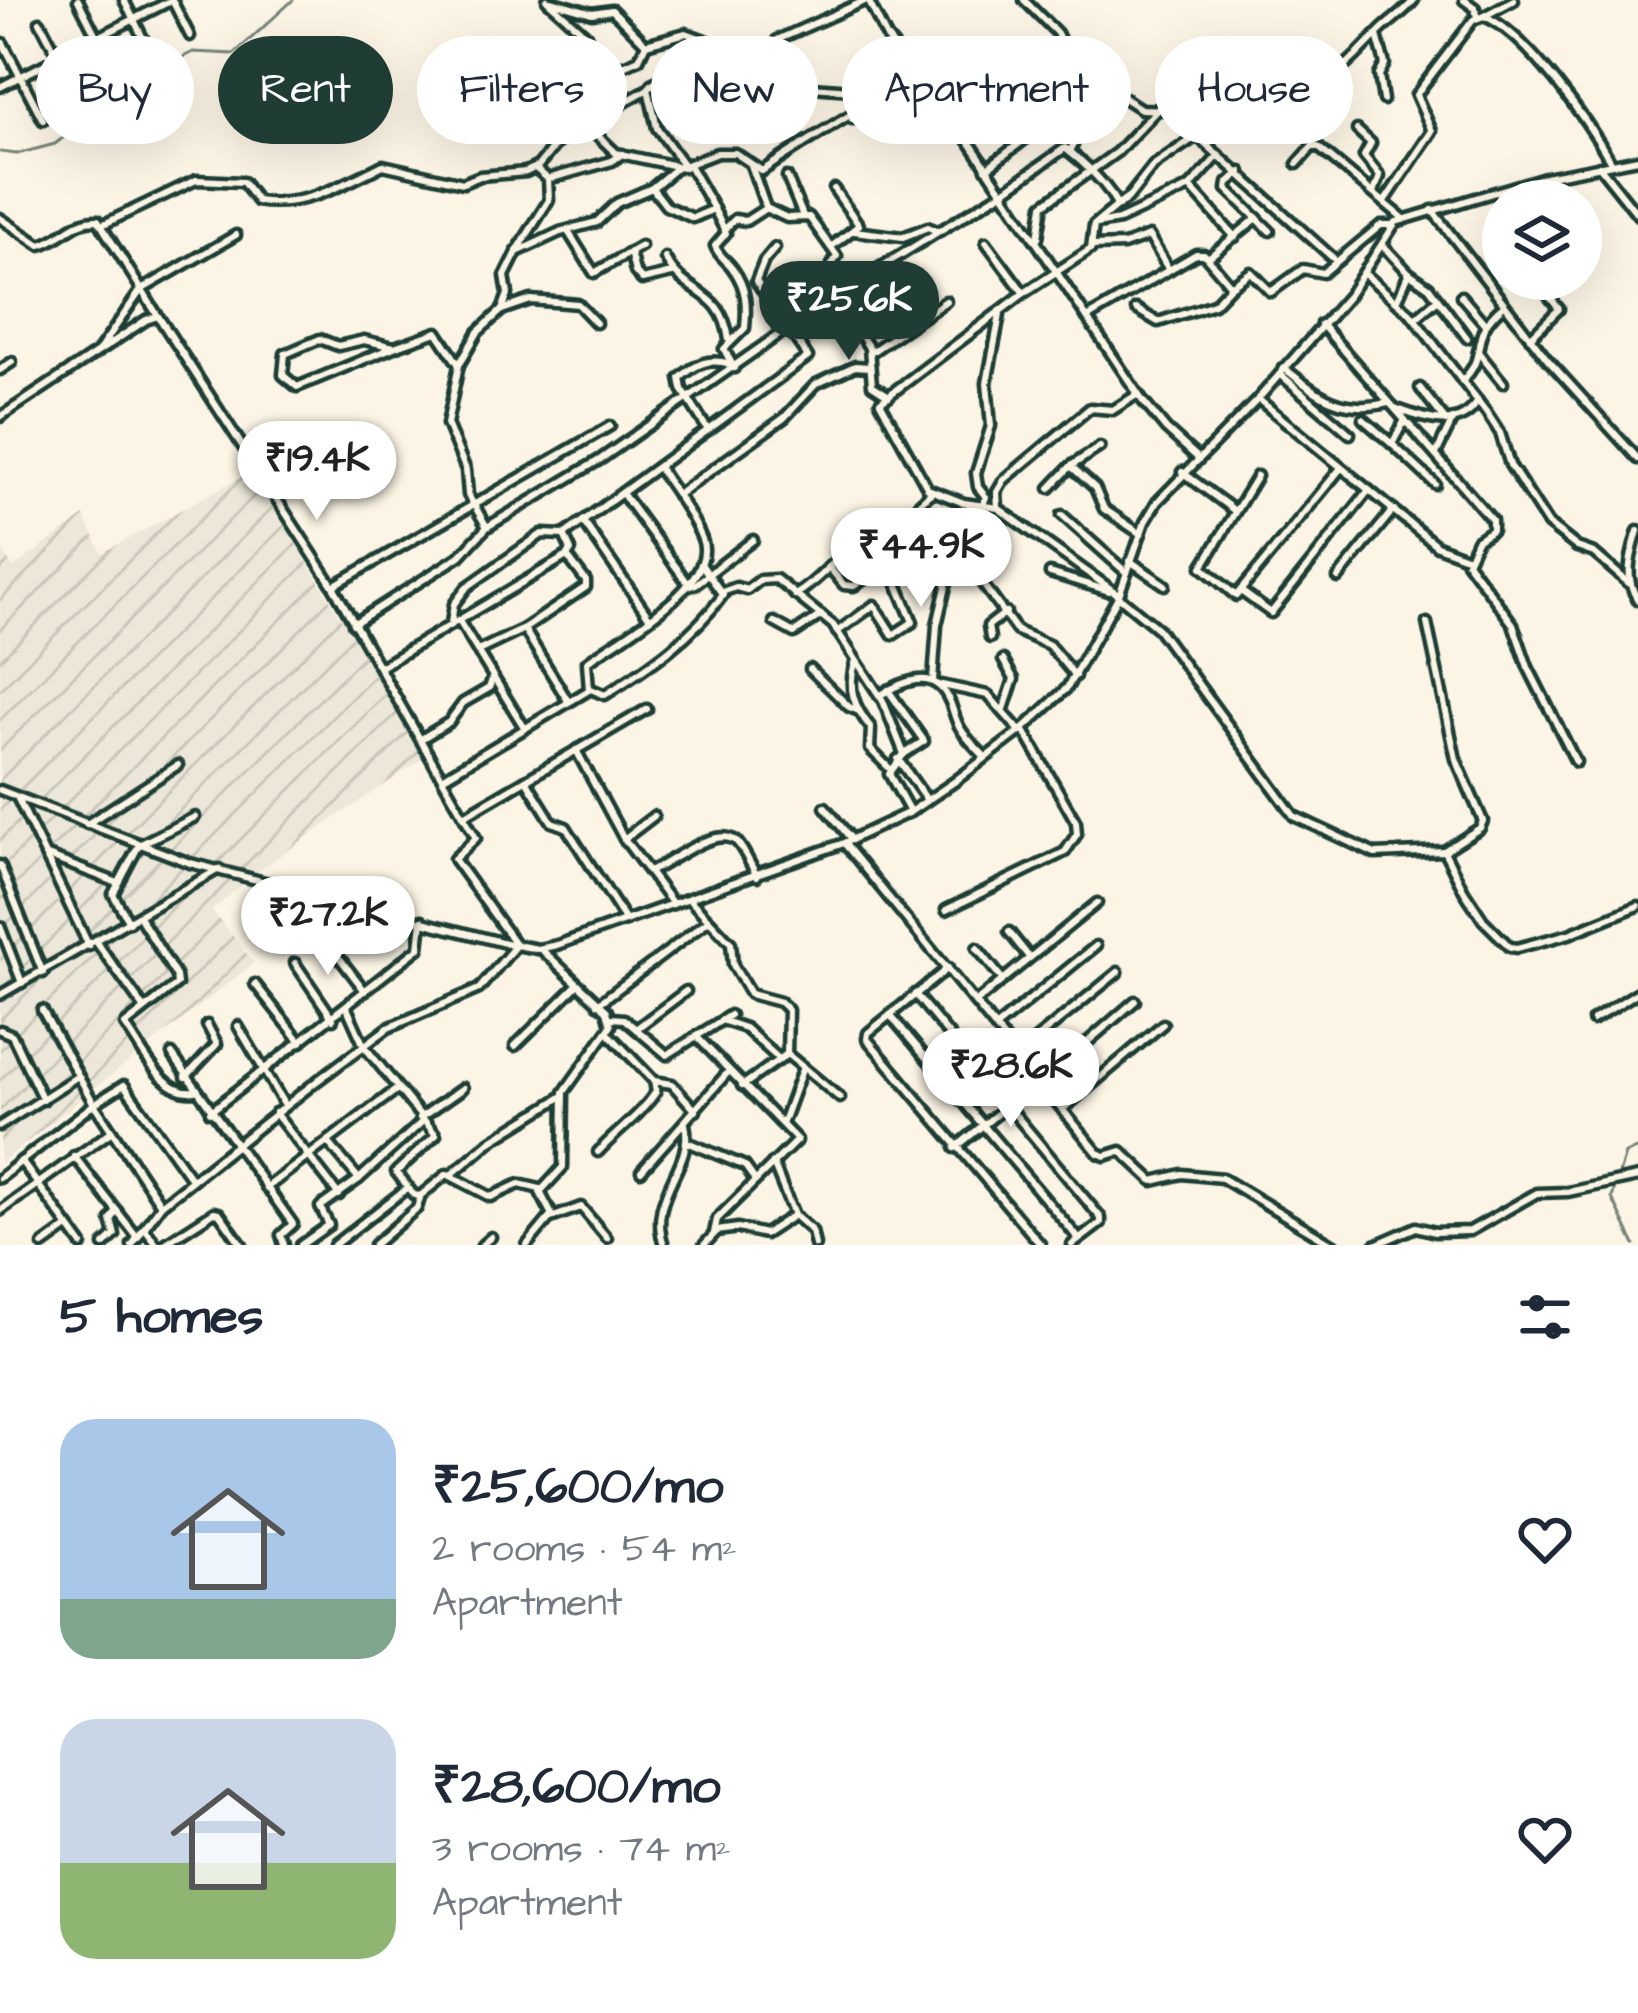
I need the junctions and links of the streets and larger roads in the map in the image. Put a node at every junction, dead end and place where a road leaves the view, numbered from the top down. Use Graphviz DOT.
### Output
graph roads {
  1 [pos="78,0"];
  2 [pos="124,0"];
  3 [pos="172,0"];
  4 [pos="547,0"];
  5 [pos="867,0"];
  6 [pos="1024,0"];
  7 [pos="1414,0"];
  8 [pos="1464,0"];
  9 [pos="1514,0"];
  10 [pos="1480,17"];
  11 [pos="134,21"];
  12 [pos="40,22"];
  13 [pos="1377,35"];
  14 [pos="48,36"];
  15 [pos="96,36"];
  16 [pos="104,36"];
  17 [pos="142,36"];
  18 [pos="190,36"];
  19 [pos="586,36"];
  20 [pos="789,36"];
  21 [pos="888,36"];
  22 [pos="1059,36"];
  23 [pos="3,43"];
  24 [pos="651,43"];
  25 [pos="646,44"];
  26 [pos="627,64"];
  27 [pos="36,70"];
  28 [pos="21,77"];
  29 [pos="651,85"];
  30 [pos="0,87"];
  31 [pos="648,89"];
  32 [pos="627,100"];
  33 [pos="1383,100"];
  34 [pos="36,106"];
  35 [pos="1155,112"];
  36 [pos="842,122"];
  37 [pos="1357,130"];
  38 [pos="557,144"];
  39 [pos="605,144"];
  40 [pos="970,144"];
  41 [pos="1019,144"];
  42 [pos="1073,144"];
  43 [pos="1186,144"];
  44 [pos="1206,144"];
  45 [pos="1315,146"];
  46 [pos="1071,150"];
  47 [pos="622,154"];
  48 [pos="1218,156"];
  49 [pos="1638,159"];
  50 [pos="1611,161"];
  51 [pos="750,162"];
  52 [pos="1297,164"];
  53 [pos="684,166"];
  54 [pos="1599,166"];
  55 [pos="535,168"];
  56 [pos="986,169"];
  57 [pos="1089,172"];
  58 [pos="1241,172"];
  59 [pos="787,177"];
  60 [pos="548,179"];
  61 [pos="1190,187"];
  62 [pos="652,188"];
  63 [pos="834,189"];
  64 [pos="1001,193"];
  65 [pos="1374,193"];
  66 [pos="1385,201"];
  67 [pos="1117,206"];
  68 [pos="766,208"];
  69 [pos="714,209"];
  70 [pos="1432,210"];
  71 [pos="1638,215"];
  72 [pos="803,216"];
  73 [pos="0,218"];
  74 [pos="1257,218"];
  75 [pos="1403,219"];
  76 [pos="104,224"];
  77 [pos="1094,225"];
  78 [pos="1394,226"];
  79 [pos="725,229"];
  80 [pos="854,231"];
  81 [pos="937,231"];
  82 [pos="1270,232"];
  83 [pos="569,233"];
  84 [pos="236,235"];
  85 [pos="1235,236"];
  86 [pos="986,242"];
  87 [pos="1038,242"];
  88 [pos="1383,244"];
  89 [pos="640,246"];
  90 [pos="1092,246"];
  91 [pos="775,248"];
  92 [pos="831,248"];
  93 [pos="517,252"];
  94 [pos="630,252"];
  95 [pos="665,258"];
  96 [pos="1208,258"];
  97 [pos="1334,258"];
  98 [pos="1170,270"];
  99 [pos="673,272"];
  100 [pos="1058,272"];
  101 [pos="1409,273"];
  102 [pos="1366,275"];
  103 [pos="1231,286"];
  104 [pos="141,290"];
  105 [pos="1024,293"];
  106 [pos="837,295"];
  107 [pos="1461,296"];
  108 [pos="1437,300"];
  109 [pos="1552,300"];
  110 [pos="946,301"];
  111 [pos="1397,301"];
  112 [pos="1504,305"];
  113 [pos="1136,309"];
  114 [pos="502,310"];
  115 [pos="1001,311"];
  116 [pos="158,316"];
  117 [pos="1087,319"];
  118 [pos="1415,319"];
  119 [pos="596,323"];
  120 [pos="1484,323"];
  121 [pos="855,324"];
  122 [pos="1321,324"];
  123 [pos="788,329"];
  124 [pos="901,331"];
  125 [pos="1467,338"];
  126 [pos="1530,338"];
  127 [pos="730,342"];
  128 [pos="394,347"];
  129 [pos="98,352"];
  130 [pos="1478,352"];
  131 [pos="870,353"];
  132 [pos="12,362"];
  133 [pos="459,364"];
  134 [pos="732,366"];
  135 [pos="870,367"];
  136 [pos="0,370"];
  137 [pos="1282,371"];
  138 [pos="1462,381"];
  139 [pos="1503,383"];
  140 [pos="1420,388"];
  141 [pos="1379,391"];
  142 [pos="1138,394"];
  143 [pos="889,396"];
  144 [pos="1258,399"];
  145 [pos="688,401"];
  146 [pos="1478,401"];
  147 [pos="1392,405"];
  148 [pos="1375,406"];
  149 [pos="1472,411"];
  150 [pos="1486,413"];
  151 [pos="0,417"];
  152 [pos="1363,419"];
  153 [pos="1405,420"];
  154 [pos="1449,420"];
  155 [pos="610,426"];
  156 [pos="709,431"];
  157 [pos="1350,434"];
  158 [pos="1392,443"];
  159 [pos="1100,447"];
  160 [pos="1436,455"];
  161 [pos="1198,458"];
  162 [pos="1638,459"];
  163 [pos="1071,466"];
  164 [pos="658,467"];
  165 [pos="1341,468"];
  166 [pos="1182,472"];
  167 [pos="1257,476"];
  168 [pos="1435,484"];
  169 [pos="1050,488"];
  170 [pos="1369,490"];
  171 [pos="932,492"];
  172 [pos="997,492"];
  173 [pos="622,493"];
  174 [pos="677,495"];
  175 [pos="986,497"];
  176 [pos="971,505"];
  177 [pos="476,506"];
  178 [pos="982,507"];
  179 [pos="998,508"];
  180 [pos="1393,510"];
  181 [pos="1234,511"];
  182 [pos="1062,515"];
  183 [pos="583,521"];
  184 [pos="487,527"];
  185 [pos="892,530"];
  186 [pos="944,531"];
  187 [pos="1638,531"];
  188 [pos="1141,534"];
  189 [pos="564,535"];
  190 [pos="753,540"];
  191 [pos="928,543"];
  192 [pos="848,549"];
  193 [pos="567,556"];
  194 [pos="1466,557"];
  195 [pos="1130,561"];
  196 [pos="701,564"];
  197 [pos="829,566"];
  198 [pos="886,568"];
  199 [pos="710,572"];
  200 [pos="1050,573"];
  201 [pos="1126,573"];
  202 [pos="867,576"];
  203 [pos="1338,578"];
  204 [pos="1633,583"];
  205 [pos="687,585"];
  206 [pos="1166,585"];
  207 [pos="334,586"];
  208 [pos="722,592"];
  209 [pos="1242,592"];
  210 [pos="1117,594"];
  211 [pos="795,595"];
  212 [pos="1638,600"];
  213 [pos="1006,612"];
  214 [pos="821,615"];
  215 [pos="650,617"];
  216 [pos="455,622"];
  217 [pos="774,622"];
  218 [pos="1427,623"];
  219 [pos="353,624"];
  220 [pos="524,629"];
  221 [pos="837,632"];
  222 [pos="991,638"];
  223 [pos="478,651"];
  224 [pos="1003,660"];
  225 [pos="855,662"];
  226 [pos="379,668"];
  227 [pos="810,669"];
  228 [pos="493,676"];
  229 [pos="1075,676"];
  230 [pos="935,683"];
  231 [pos="591,689"];
  232 [pos="888,691"];
  233 [pos="879,697"];
  234 [pos="568,701"];
  235 [pos="647,709"];
  236 [pos="1004,710"];
  237 [pos="859,711"];
  238 [pos="524,727"];
  239 [pos="1021,730"];
  240 [pos="422,739"];
  241 [pos="576,750"];
  242 [pos="901,757"];
  243 [pos="986,758"];
  244 [pos="1576,762"];
  245 [pos="178,765"];
  246 [pos="890,770"];
  247 [pos="444,777"];
  248 [pos="526,780"];
  249 [pos="0,790"];
  250 [pos="16,796"];
  251 [pos="928,801"];
  252 [pos="825,807"];
  253 [pos="910,812"];
  254 [pos="464,816"];
  255 [pos="654,816"];
  256 [pos="194,817"];
  257 [pos="87,824"];
  258 [pos="625,839"];
  259 [pos="848,841"];
  260 [pos="140,845"];
  261 [pos="1444,850"];
  262 [pos="45,855"];
  263 [pos="0,865"];
  264 [pos="219,869"];
  265 [pos="649,872"];
  266 [pos="757,876"];
  267 [pos="118,883"];
  268 [pos="689,899"];
  269 [pos="1096,903"];
  270 [pos="673,904"];
  271 [pos="1638,906"];
  272 [pos="946,910"];
  273 [pos="139,916"];
  274 [pos="422,920"];
  275 [pos="709,920"];
  276 [pos="626,921"];
  277 [pos="129,922"];
  278 [pos="0,926"];
  279 [pos="1009,932"];
  280 [pos="325,938"];
  281 [pos="92,944"];
  282 [pos="517,945"];
  283 [pos="1096,946"];
  284 [pos="977,948"];
  285 [pos="541,949"];
  286 [pos="1029,958"];
  287 [pos="295,963"];
  288 [pos="948,968"];
  289 [pos="1118,972"];
  290 [pos="43,973"];
  291 [pos="1003,980"];
  292 [pos="22,983"];
  293 [pos="256,984"];
  294 [pos="577,985"];
  295 [pos="686,991"];
  296 [pos="365,992"];
  297 [pos="1638,992"];
  298 [pos="0,994"];
  299 [pos="915,994"];
  300 [pos="1135,1000"];
  301 [pos="976,1002"];
  302 [pos="598,1004"];
  303 [pos="144,1008"];
  304 [pos="346,1008"];
  305 [pos="42,1010"];
  306 [pos="730,1015"];
  307 [pos="890,1015"];
  308 [pos="333,1018"];
  309 [pos="611,1018"];
  310 [pos="1593,1020"];
  311 [pos="720,1021"];
  312 [pos="1162,1024"];
  313 [pos="206,1025"];
  314 [pos="238,1026"];
  315 [pos="996,1027"];
  316 [pos="636,1029"];
  317 [pos="0,1030"];
  318 [pos="607,1032"];
  319 [pos="698,1037"];
  320 [pos="302,1043"];
  321 [pos="364,1046"];
  322 [pos="515,1046"];
  323 [pos="172,1054"];
  324 [pos="1018,1054"];
  325 [pos="783,1057"];
  326 [pos="803,1067"];
  327 [pos="264,1070"];
  328 [pos="729,1071"];
  329 [pos="78,1076"];
  330 [pos="186,1077"];
  331 [pos="654,1081"];
  332 [pos="1040,1081"];
  333 [pos="742,1085"];
  334 [pos="463,1088"];
  335 [pos="396,1090"];
  336 [pos="195,1091"];
  337 [pos="563,1096"];
  338 [pos="840,1098"];
  339 [pos="43,1100"];
  340 [pos="94,1103"];
  341 [pos="285,1106"];
  342 [pos="1008,1106"];
  343 [pos="1063,1108"];
  344 [pos="696,1111"];
  345 [pos="210,1112"];
  346 [pos="275,1113"];
  347 [pos="421,1120"];
  348 [pos="685,1123"];
  349 [pos="783,1123"];
  350 [pos="0,1126"];
  351 [pos="982,1126"];
  352 [pos="112,1131"];
  353 [pos="328,1142"];
  354 [pos="687,1142"];
  355 [pos="234,1146"];
  356 [pos="955,1148"];
  357 [pos="598,1152"];
  358 [pos="74,1156"];
  359 [pos="307,1156"];
  360 [pos="21,1161"];
  361 [pos="773,1163"];
  362 [pos="641,1171"];
  363 [pos="451,1175"];
  364 [pos="1638,1177"];
  365 [pos="0,1178"];
  366 [pos="359,1179"];
  367 [pos="192,1180"];
  368 [pos="755,1180"];
  369 [pos="39,1182"];
  370 [pos="266,1188"];
  371 [pos="407,1188"];
  372 [pos="540,1189"];
  373 [pos="339,1196"];
  374 [pos="420,1196"];
  375 [pos="161,1204"];
  376 [pos="0,1211"];
  377 [pos="117,1211"];
  378 [pos="794,1214"];
  379 [pos="551,1218"];
  380 [pos="68,1227"];
  381 [pos="144,1228"];
  382 [pos="714,1233"];
  383 [pos="491,1237"];
  384 [pos="607,1238"];
  385 [pos="135,1241"];
  386 [pos="1076,1242"];
  387 [pos="43,1245"];
  388 [pos="82,1245"];
  389 [pos="104,1245"];
  390 [pos="160,1245"];
  391 [pos="242,1245"];
  392 [pos="284,1245"];
  393 [pos="301,1245"];
  394 [pos="334,1245"];
  395 [pos="374,1245"];
  396 [pos="482,1245"];
  397 [pos="526,1245"];
  398 [pos="664,1245"];
  399 [pos="704,1245"];
  400 [pos="815,1245"];
  401 [pos="1041,1245"];
  402 [pos="1334,1245"];
  403 [pos="1375,1245"];
  1 -- 15 [label="street"];
  2 -- 11 [label="street"];
  3 -- 11 [label="street"];
  3 -- 18 [label="street"];
  4 -- 19 [label="street"];
  4 -- 25 [label="street"];
  5 -- 20 [label="street"];
  5 -- 21 [label="street"];
  6 -- 22 [label="street"];
  7 -- 13 [label="street"];
  8 -- 10 [label="street"];
  9 -- 10 [label="street"];
  10 -- 50 [label="street"];
  10 -- 66 [label="street"];
  11 -- 16 [label="street"];
  11 -- 17 [label="street"];
  12 -- 14 [label="street"];
  13 -- 33 [label="street"];
  13 -- 45 [label="street"];
  23 -- 28 [label="street"];
  24 -- 25 [label="street"];
  25 -- 26 [label="street"];
  27 -- 28 [label="street"];
  28 -- 30 [label="street"];
  28 -- 34 [label="street"];
  29 -- 31 [label="street"];
  31 -- 32 [label="street"];
  31 -- 53 [label="street"];
  35 -- 57 [label="street"];
  36 -- 51 [label="street"];
  37 -- 65 [label="street"];
  38 -- 55 [label="street"];
  39 -- 47 [label="street"];
  40 -- 56 [label="street"];
  41 -- 56 [label="street"];
  42 -- 46 [label="street"];
  43 -- 67 [label="street"];
  44 -- 48 [label="street"];
  45 -- 52 [label="street"];
  45 -- 65 [label="street"];
  46 -- 57 [label="street"];
  46 -- 64 [label="street"];
  47 -- 53 [label="street"];
  47 -- 60 [label="street"];
  48 -- 58 [label="street"];
  48 -- 61 [label="street"];
  49 -- 50 [label="street"];
  50 -- 54 [label="street"];
  51 -- 53 [label="street"];
  51 -- 68 [label="street"];
  53 -- 62 [label="street"];
  53 -- 69 [label="street"];
  54 -- 70 [label="street"];
  54 -- 71 [label="street"];
  55 -- 60 [label="street"];
  55 -- 76 [label="street"];
  56 -- 64 [label="street"];
  57 -- 67 [label="street"];
  57 -- 87 [label="street"];
  58 -- 74 [label="street"];
  58 -- 97 [label="street"];
  59 -- 72 [label="street"];
  60 -- 93 [label="street"];
  61 -- 77 [label="street"];
  61 -- 85 [label="street"];
  62 -- 69 [label="street"];
  62 -- 83 [label="street"];
  63 -- 80 [label="street"];
  64 -- 81 [label="street"];
  64 -- 87 [label="street"];
  65 -- 66 [label="street"];
  66 -- 75 [label="street"];
  67 -- 77 [label="street"];
  68 -- 72 [label="street"];
  68 -- 79 [label="street"];
  69 -- 79 [label="street"];
  70 -- 75 [label="street"];
  70 -- 112 [label="street"];
  72 -- 92 [label="street"];
  73 -- 76 [label="street"];
  74 -- 82 [label="street"];
  74 -- 85 [label="street"];
  75 -- 78 [label="street"];
  76 -- 104 [label="street"];
  77 -- 90 [label="street"];
  78 -- 88 [label="street"];
  78 -- 103 [label="street"];
  79 -- 127 [label="street"];
  80 -- 81 [label="street"];
  80 -- 92 [label="street"];
  81 -- 106 [label="street"];
  83 -- 93 [label="street"];
  83 -- 94 [label="street"];
  84 -- 104 [label="street"];
  85 -- 96 [label="street"];
  86 -- 105 [label="street"];
  87 -- 100 [label="street"];
  88 -- 101 [label="street"];
  88 -- 102 [label="street"];
  89 -- 94 [label="street"];
  90 -- 98 [label="street"];
  90 -- 100 [label="street"];
  91 -- 123 [label="street"];
  92 -- 106 [label="street"];
  93 -- 114 [label="street"];
  94 -- 99 [label="street"];
  95 -- 99 [label="street"];
  96 -- 98 [label="street"];
  96 -- 103 [label="street"];
  98 -- 117 [label="street"];
  99 -- 127 [label="street"];
  100 -- 105 [label="street"];
  100 -- 117 [label="street"];
  101 -- 108 [label="street"];
  101 -- 111 [label="street"];
  102 -- 111 [label="street"];
  102 -- 122 [label="street"];
  103 -- 113 [label="street"];
  104 -- 116 [label="street"];
  104 -- 129 [label="street"];
  105 -- 115 [label="street"];
  106 -- 121 [label="street"];
  106 -- 123 [label="street"];
  107 -- 120 [label="street"];
  108 -- 118 [label="street"];
  108 -- 125 [label="street"];
  109 -- 126 [label="street"];
  110 -- 124 [label="street"];
  111 -- 118 [label="street"];
  112 -- 120 [label="street"];
  112 -- 126 [label="street"];
  114 -- 119 [label="street"];
  114 -- 133 [label="street"];
  115 -- 143 [label="street"];
  115 -- 175 [label="street"];
  116 -- 129 [label="street"];
  116 -- 207 [label="street"];
  117 -- 142 [label="street"];
  118 -- 138 [label="street"];
  120 -- 130 [label="street"];
  121 -- 124 [label="street"];
  121 -- 131 [label="street"];
  122 -- 137 [label="street"];
  122 -- 141 [label="street"];
  123 -- 134 [label="street"];
  123 -- 156 [label="street"];
  124 -- 131 [label="street"];
  126 -- 162 [label="street"];
  127 -- 134 [label="street"];
  128 -- 128 [label="street"];
  128 -- 133 [label="street"];
  129 -- 151 [label="street"];
  130 -- 138 [label="street"];
  130 -- 139 [label="street"];
  131 -- 135 [label="street"];
  132 -- 136 [label="street"];
  133 -- 177 [label="street"];
  134 -- 145 [label="street"];
  134 -- 145 [label="street"];
  135 -- 143 [label="street"];
  135 -- 174 [label="street"];
  137 -- 144 [label="street"];
  137 -- 148 [label="street"];
  137 -- 157 [label="street"];
  138 -- 146 [label="street"];
  140 -- 154 [label="street"];
  141 -- 147 [label="street"];
  141 -- 148 [label="street"];
  142 -- 161 [label="street"];
  142 -- 172 [label="street"];
  143 -- 171 [label="street"];
  144 -- 161 [label="street"];
  144 -- 165 [label="street"];
  145 -- 156 [label="street"];
  145 -- 184 [label="street"];
  146 -- 149 [label="street"];
  146 -- 150 [label="street"];
  147 -- 148 [label="street"];
  147 -- 153 [label="street"];
  147 -- 154 [label="street"];
  149 -- 150 [label="street"];
  149 -- 154 [label="street"];
  150 -- 204 [label="street"];
  152 -- 158 [label="street"];
  153 -- 158 [label="street"];
  153 -- 160 [label="street"];
  154 -- 160 [label="street"];
  155 -- 177 [label="street"];
  156 -- 164 [label="street"];
  158 -- 168 [label="street"];
  159 -- 163 [label="street"];
  160 -- 194 [label="street"];
  161 -- 166 [label="street"];
  163 -- 169 [label="street"];
  163 -- 188 [label="street"];
  164 -- 173 [label="street"];
  164 -- 174 [label="street"];
  165 -- 170 [label="street"];
  165 -- 209 [label="street"];
  166 -- 181 [label="street"];
  166 -- 188 [label="street"];
  167 -- 181 [label="street"];
  170 -- 180 [label="street"];
  170 -- 209 [label="street"];
  171 -- 176 [label="street"];
  171 -- 185 [label="street"];
  172 -- 175 [label="street"];
  172 -- 179 [label="street"];
  173 -- 183 [label="street"];
  173 -- 205 [label="street"];
  174 -- 196 [label="street"];
  175 -- 178 [label="street"];
  176 -- 178 [label="street"];
  176 -- 186 [label="street"];
  177 -- 184 [label="street"];
  177 -- 207 [label="street"];
  178 -- 179 [label="street"];
  179 -- 210 [label="street"];
  180 -- 194 [label="street"];
  180 -- 203 [label="street"];
  181 -- 209 [label="street"];
  182 -- 201 [label="street"];
  183 -- 189 [label="street"];
  183 -- 215 [label="street"];
  184 -- 219 [label="street"];
  185 -- 192 [label="street"];
  185 -- 198 [label="street"];
  186 -- 191 [label="street"];
  186 -- 213 [label="street"];
  187 -- 204 [label="street"];
  188 -- 195 [label="street"];
  189 -- 193 [label="street"];
  189 -- 216 [label="street"];
  190 -- 199 [label="street"];
  191 -- 198 [label="street"];
  191 -- 230 [label="street"];
  192 -- 197 [label="street"];
  192 -- 202 [label="street"];
  193 -- 216 [label="street"];
  193 -- 220 [label="street"];
  194 -- 244 [label="street"];
  195 -- 201 [label="street"];
  195 -- 206 [label="street"];
  196 -- 199 [label="street"];
  196 -- 205 [label="street"];
  197 -- 202 [label="street"];
  197 -- 211 [label="street"];
  198 -- 202 [label="street"];
  198 -- 221 [label="street"];
  199 -- 205 [label="street"];
  199 -- 208 [label="street"];
  200 -- 210 [label="street"];
  201 -- 210 [label="street"];
  204 -- 212 [label="street"];
  205 -- 215 [label="street"];
  207 -- 219 [label="street"];
  208 -- 211 [label="street"];
  208 -- 231 [label="street"];
  210 -- 229 [label="street"];
  210 -- 261 [label="street"];
  211 -- 214 [label="street"];
  213 -- 222 [label="street"];
  213 -- 229 [label="street"];
  214 -- 217 [label="street"];
  214 -- 221 [label="street"];
  215 -- 231 [label="street"];
  216 -- 223 [label="street"];
  216 -- 226 [label="street"];
  218 -- 261 [label="street"];
  219 -- 226 [label="street"];
  220 -- 223 [label="street"];
  220 -- 234 [label="street"];
  221 -- 225 [label="street"];
  223 -- 228 [label="street"];
  224 -- 236 [label="street"];
  225 -- 233 [label="street"];
  225 -- 237 [label="street"];
  226 -- 240 [label="street"];
  227 -- 237 [label="street"];
  228 -- 238 [label="street"];
  228 -- 240 [label="street"];
  229 -- 239 [label="street"];
  230 -- 232 [label="street"];
  230 -- 236 [label="street"];
  230 -- 243 [label="street"];
  231 -- 234 [label="street"];
  232 -- 233 [label="street"];
  232 -- 242 [label="street"];
  233 -- 242 [label="street"];
  234 -- 238 [label="street"];
  235 -- 241 [label="street"];
  236 -- 239 [label="street"];
  237 -- 246 [label="street"];
  238 -- 247 [label="street"];
  239 -- 243 [label="street"];
  239 -- 272 [label="street"];
  240 -- 247 [label="street"];
  241 -- 248 [label="street"];
  241 -- 258 [label="street"];
  242 -- 246 [label="street"];
  242 -- 251 [label="street"];
  243 -- 251 [label="street"];
  245 -- 257 [label="street"];
  246 -- 253 [label="street"];
  247 -- 254 [label="street"];
  248 -- 254 [label="street"];
  248 -- 276 [label="street"];
  249 -- 250 [label="street"];
  250 -- 257 [label="street"];
  250 -- 262 [label="street"];
  251 -- 253 [label="street"];
  252 -- 259 [label="street"];
  253 -- 259 [label="street"];
  254 -- 282 [label="street"];
  255 -- 258 [label="street"];
  256 -- 260 [label="street"];
  257 -- 260 [label="street"];
  258 -- 265 [label="street"];
  259 -- 266 [label="street"];
  259 -- 288 [label="street"];
  260 -- 264 [label="street"];
  260 -- 267 [label="street"];
  261 -- 271 [label="street"];
  262 -- 267 [label="street"];
  262 -- 281 [label="street"];
  263 -- 290 [label="street"];
  264 -- 273 [label="street"];
  264 -- 274 [label="street"];
  265 -- 266 [label="street"];
  265 -- 270 [label="street"];
  266 -- 268 [label="street"];
  267 -- 277 [label="street"];
  268 -- 270 [label="street"];
  268 -- 275 [label="street"];
  269 -- 286 [label="street"];
  270 -- 276 [label="street"];
  273 -- 277 [label="street"];
  273 -- 303 [label="street"];
  274 -- 282 [label="street"];
  274 -- 296 [label="street"];
  275 -- 302 [label="street"];
  275 -- 325 [label="street"];
  276 -- 285 [label="street"];
  277 -- 281 [label="street"];
  278 -- 292 [label="street"];
  279 -- 286 [label="street"];
  280 -- 296 [label="street"];
  281 -- 290 [label="street"];
  281 -- 303 [label="street"];
  282 -- 285 [label="street"];
  282 -- 321 [label="street"];
  283 -- 315 [label="street"];
  284 -- 291 [label="street"];
  285 -- 294 [label="street"];
  286 -- 291 [label="street"];
  287 -- 308 [label="street"];
  288 -- 299 [label="street"];
  288 -- 301 [label="street"];
  289 -- 324 [label="street"];
  290 -- 292 [label="street"];
  291 -- 301 [label="street"];
  292 -- 298 [label="street"];
  293 -- 320 [label="street"];
  294 -- 302 [label="street"];
  294 -- 322 [label="street"];
  295 -- 316 [label="street"];
  296 -- 304 [label="street"];
  297 -- 310 [label="street"];
  299 -- 307 [label="street"];
  299 -- 342 [label="street"];
  300 -- 332 [label="street"];
  301 -- 315 [label="street"];
  302 -- 309 [label="street"];
  303 -- 336 [label="street"];
  304 -- 308 [label="street"];
  304 -- 321 [label="street"];
  305 -- 329 [label="street"];
  306 -- 311 [label="street"];
  307 -- 351 [label="street"];
  307 -- 356 [label="street"];
  308 -- 320 [label="street"];
  309 -- 316 [label="street"];
  309 -- 318 [label="street"];
  311 -- 319 [label="street"];
  311 -- 325 [label="street"];
  312 -- 343 [label="street"];
  313 -- 330 [label="street"];
  314 -- 327 [label="street"];
  315 -- 324 [label="street"];
  316 -- 319 [label="street"];
  317 -- 339 [label="street"];
  318 -- 331 [label="street"];
  318 -- 337 [label="street"];
  319 -- 328 [label="street"];
  320 -- 327 [label="street"];
  321 -- 335 [label="street"];
  321 -- 341 [label="street"];
  323 -- 330 [label="street"];
  324 -- 332 [label="street"];
  325 -- 326 [label="street"];
  325 -- 333 [label="street"];
  326 -- 338 [label="street"];
  326 -- 349 [label="street"];
  327 -- 341 [label="street"];
  327 -- 345 [label="street"];
  328 -- 333 [label="street"];
  328 -- 344 [label="street"];
  329 -- 339 [label="street"];
  329 -- 340 [label="street"];
  330 -- 336 [label="street"];
  331 -- 344 [label="street"];
  331 -- 357 [label="street"];
  332 -- 342 [label="street"];
  332 -- 343 [label="street"];
  333 -- 349 [label="street"];
  334 -- 347 [label="street"];
  335 -- 347 [label="street"];
  335 -- 353 [label="street"];
  336 -- 345 [label="street"];
  337 -- 363 [label="street"];
  337 -- 372 [label="street"];
  339 -- 350 [label="street"];
  340 -- 352 [label="street"];
  340 -- 360 [label="street"];
  340 -- 367 [label="street"];
  341 -- 346 [label="street"];
  342 -- 351 [label="street"];
  342 -- 386 [label="street"];
  343 -- 402 [label="street"];
  344 -- 348 [label="street"];
  345 -- 355 [label="street"];
  346 -- 355 [label="street"];
  346 -- 359 [label="street"];
  347 -- 366 [label="street"];
  347 -- 371 [label="street"];
  348 -- 354 [label="street"];
  348 -- 362 [label="street"];
  349 -- 361 [label="street"];
  351 -- 356 [label="street"];
  351 -- 386 [label="street"];
  352 -- 358 [label="street"];
  352 -- 375 [label="street"];
  353 -- 359 [label="street"];
  353 -- 366 [label="street"];
  354 -- 368 [label="street"];
  354 -- 398 [label="street"];
  355 -- 367 [label="street"];
  355 -- 370 [label="street"];
  356 -- 401 [label="street"];
  358 -- 369 [label="street"];
  358 -- 377 [label="street"];
  359 -- 370 [label="street"];
  359 -- 373 [label="street"];
  360 -- 365 [label="street"];
  360 -- 369 [label="street"];
  361 -- 368 [label="street"];
  361 -- 378 [label="street"];
  363 -- 372 [label="street"];
  363 -- 374 [label="street"];
  364 -- 403 [label="street"];
  366 -- 373 [label="street"];
  367 -- 375 [label="street"];
  368 -- 382 [label="street"];
  369 -- 376 [label="street"];
  369 -- 380 [label="street"];
  370 -- 392 [label="street"];
  371 -- 374 [label="street"];
  371 -- 394 [label="street"];
  372 -- 379 [label="street"];
  373 -- 393 [label="street"];
  374 -- 395 [label="street"];
  375 -- 381 [label="street"];
  377 -- 385 [label="street"];
  377 -- 389 [label="street"];
  378 -- 382 [label="street"];
  378 -- 400 [label="street"];
  379 -- 384 [label="street"];
  379 -- 397 [label="street"];
  380 -- 387 [label="street"];
  380 -- 388 [label="street"];
  381 -- 385 [label="street"];
  381 -- 390 [label="street"];
  382 -- 399 [label="street"];
  383 -- 396 [label="street"];
  390 -- 391 [label="street"];
}
